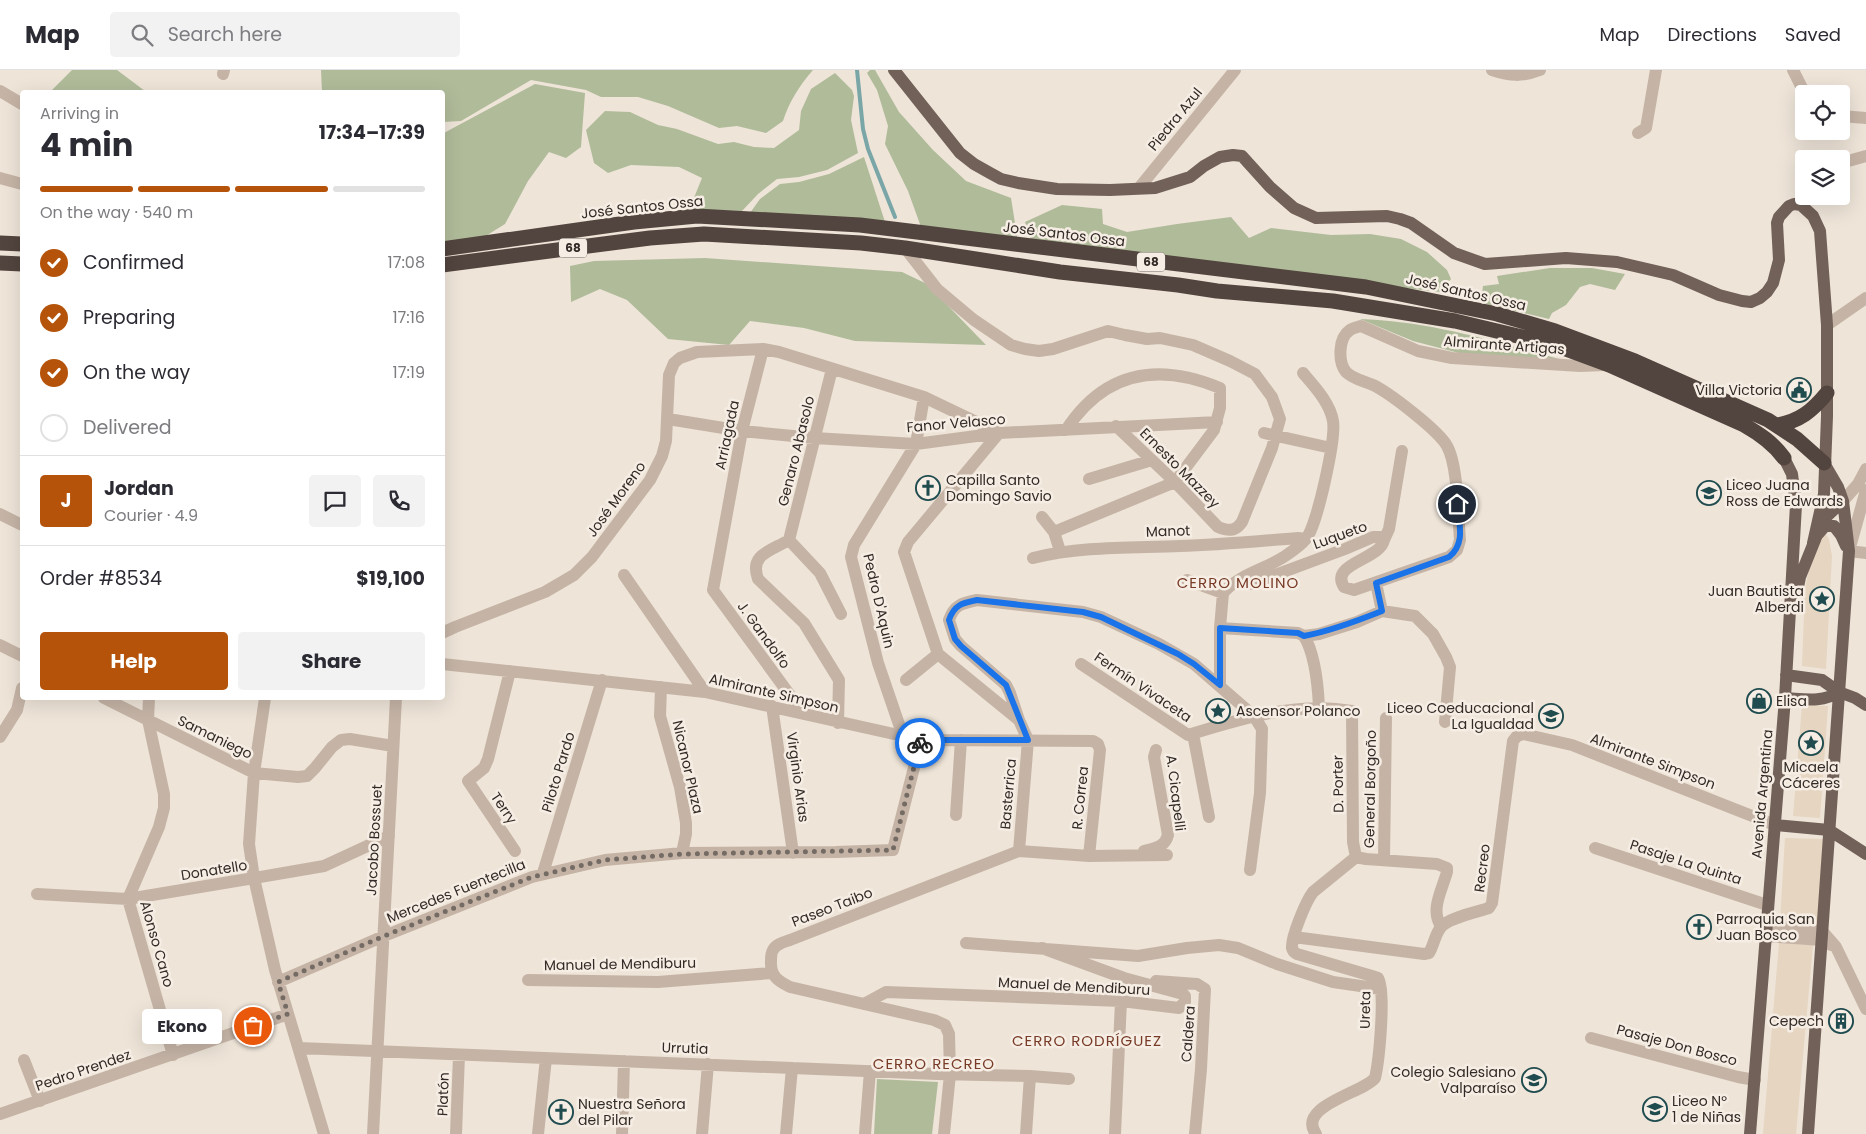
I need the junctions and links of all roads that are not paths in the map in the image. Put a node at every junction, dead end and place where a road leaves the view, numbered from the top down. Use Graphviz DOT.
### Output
graph roads {
  1 [pos="894,70"];
  2 [pos="1235,70"];
  3 [pos="1492,70"];
  4 [pos="1540,70"];
  5 [pos="1656,70"];
  6 [pos="1793,70"];
  7 [pos="1801,85"];
  8 [pos="0,91"];
  9 [pos="20,103"];
  10 [pos="1850,117"];
  11 [pos="1866,118"];
  12 [pos="1638,133"];
  13 [pos="1866,156"];
  14 [pos="1850,161"];
  15 [pos="0,178"];
  16 [pos="20,183"];
  17 [pos="1138,188"];
  18 [pos="1795,203"];
  19 [pos="1806,205"];
  20 [pos="0,243"];
  21 [pos="20,244"];
  22 [pos="905,248"];
  23 [pos="445,249"];
  24 [pos="0,263"];
  25 [pos="20,264"];
  26 [pos="445,265"];
  27 [pos="1866,298"];
  28 [pos="1827,325"];
  29 [pos="763,350"];
  30 [pos="1608,364"];
  31 [pos="832,369"];
  32 [pos="1304,373"];
  33 [pos="1827,393"];
  34 [pos="924,396"];
  35 [pos="668,419"];
  36 [pos="1217,422"];
  37 [pos="1116,426"];
  38 [pos="1777,426"];
  39 [pos="742,430"];
  40 [pos="1066,430"];
  41 [pos="999,433"];
  42 [pos="1270,434"];
  43 [pos="814,438"];
  44 [pos="916,444"];
  45 [pos="1331,448"];
  46 [pos="1402,451"];
  47 [pos="1784,458"];
  48 [pos="1152,460"];
  49 [pos="1824,463"];
  50 [pos="1866,470"];
  51 [pos="1088,479"];
  52 [pos="1175,482"];
  53 [pos="1866,490"];
  54 [pos="1843,501"];
  55 [pos="0,514"];
  56 [pos="1042,517"];
  57 [pos="20,523"];
  58 [pos="1225,530"];
  59 [pos="1054,532"];
  60 [pos="1306,539"];
  61 [pos="789,540"];
  62 [pos="1384,540"];
  63 [pos="1813,543"];
  64 [pos="1211,544"];
  65 [pos="1060,551"];
  66 [pos="1849,551"];
  67 [pos="1866,553"];
  68 [pos="1033,558"];
  69 [pos="624,576"];
  70 [pos="1187,580"];
  71 [pos="1236,581"];
  72 [pos="1376,583"];
  73 [pos="1223,593"];
  74 [pos="718,598"];
  75 [pos="1382,611"];
  76 [pos="841,614"];
  77 [pos="1220,628"];
  78 [pos="445,632"];
  79 [pos="1304,636"];
  80 [pos="1788,636"];
  81 [pos="0,645"];
  82 [pos="938,654"];
  83 [pos="20,655"];
  84 [pos="445,664"];
  85 [pos="1081,664"];
  86 [pos="510,671"];
  87 [pos="1786,675"];
  88 [pos="602,680"];
  89 [pos="906,680"];
  90 [pos="1220,685"];
  91 [pos="661,687"];
  92 [pos="705,692"];
  93 [pos="1839,692"];
  94 [pos="20,697"];
  95 [pos="1784,698"];
  96 [pos="108,700"];
  97 [pos="150,700"];
  98 [pos="264,700"];
  99 [pos="396,700"];
  100 [pos="1866,705"];
  101 [pos="772,706"];
  102 [pos="1319,706"];
  103 [pos="803,713"];
  104 [pos="1254,716"];
  105 [pos="1386,718"];
  106 [pos="148,720"];
  107 [pos="1019,720"];
  108 [pos="1445,722"];
  109 [pos="838,723"];
  110 [pos="1190,734"];
  111 [pos="903,736"];
  112 [pos="1517,736"];
  113 [pos="0,737"];
  114 [pos="921,740"];
  115 [pos="961,740"];
  116 [pos="1028,740"];
  117 [pos="1098,744"];
  118 [pos="393,746"];
  119 [pos="1156,750"];
  120 [pos="254,773"];
  121 [pos="956,815"];
  122 [pos="1209,818"];
  123 [pos="1775,825"];
  124 [pos="1829,830"];
  125 [pos="389,836"];
  126 [pos="1595,848"];
  127 [pos="515,851"];
  128 [pos="1019,851"];
  129 [pos="794,853"];
  130 [pos="682,854"];
  131 [pos="1866,854"];
  132 [pos="1167,855"];
  133 [pos="1089,856"];
  134 [pos="1356,856"];
  135 [pos="1122,857"];
  136 [pos="1384,860"];
  137 [pos="1250,870"];
  138 [pos="1341,870"];
  139 [pos="542,873"];
  140 [pos="1326,873"];
  141 [pos="254,878"];
  142 [pos="37,894"];
  143 [pos="128,899"];
  144 [pos="1767,905"];
  145 [pos="1441,926"];
  146 [pos="1766,930"];
  147 [pos="1822,935"];
  148 [pos="384,936"];
  149 [pos="1294,937"];
  150 [pos="966,943"];
  151 [pos="1042,948"];
  152 [pos="1292,969"];
  153 [pos="772,973"];
  154 [pos="1124,978"];
  155 [pos="528,980"];
  156 [pos="278,982"];
  157 [pos="1381,989"];
  158 [pos="1354,993"];
  159 [pos="1121,1001"];
  160 [pos="864,1004"];
  161 [pos="1866,1009"];
  162 [pos="288,1014"];
  163 [pos="1591,1038"];
  164 [pos="299,1048"];
  165 [pos="378,1052"];
  166 [pos="173,1055"];
  167 [pos="459,1055"];
  168 [pos="546,1058"];
  169 [pos="24,1060"];
  170 [pos="624,1061"];
  171 [pos="708,1064"];
  172 [pos="792,1068"];
  173 [pos="870,1071"];
  174 [pos="950,1074"];
  175 [pos="1030,1076"];
  176 [pos="1069,1078"];
  177 [pos="1755,1080"];
  178 [pos="40,1101"];
  179 [pos="0,1114"];
  180 [pos="324,1134"];
  181 [pos="373,1134"];
  182 [pos="456,1134"];
  183 [pos="538,1134"];
  184 [pos="622,1134"];
  185 [pos="702,1134"];
  186 [pos="786,1134"];
  187 [pos="865,1134"];
  188 [pos="944,1134"];
  189 [pos="1026,1134"];
  190 [pos="1115,1134"];
  191 [pos="1195,1134"];
  192 [pos="1316,1134"];
  193 [pos="1750,1134"];
  194 [pos="1808,1134"];
  1 -- 17 [label="main road"];
  2 -- 17 [label="street, Piedra Azul"];
  3 -- 4 [label="street"];
  5 -- 12 [label="street"];
  6 -- 7 [label="street"];
  8 -- 9 [label="street"];
  10 -- 11 [label="street"];
  13 -- 14 [label="street"];
  15 -- 16 [label="street"];
  17 -- 18 [label="main road"];
  19 -- 28 [label="main road"];
  20 -- 21 [label="highway"];
  22 -- 26 [label="highway, 68"];
  22 -- 30 [label="highway, 68"];
  22 -- 42 [label="street"];
  23 -- 38 [label="highway, José Santos Ossa / 68"];
  24 -- 25 [label="highway"];
  27 -- 28 [label="street"];
  28 -- 33 [label="main road"];
  29 -- 31 [label="street, José Moreno"];
  29 -- 35 [label="street, José Moreno"];
  29 -- 39 [label="street, Arriagada"];
  30 -- 47 [label="highway, 68"];
  30 -- 72 [label="street, Almirante Artigas"];
  31 -- 34 [label="street, José Moreno"];
  31 -- 43 [label="street, Genaro Abasolo"];
  32 -- 45 [label="street"];
  33 -- 38 [label="highway"];
  33 -- 49 [label="main road"];
  34 -- 41 [label="street, José Moreno"];
  34 -- 44 [label="street, Pedro D'Aquin"];
  35 -- 39 [label="street, Fanor Velasco"];
  35 -- 78 [label="street, José Moreno"];
  36 -- 37 [label="street, Fanor Velasco"];
  36 -- 40 [label="street"];
  36 -- 52 [label="street"];
  37 -- 40 [label="street, Fanor Velasco"];
  37 -- 48 [label="street, Ernesto Mazzey"];
  38 -- 49 [label="highway, José Santos Ossa / 68"];
  39 -- 43 [label="street, Fanor Velasco"];
  39 -- 74 [label="street, Arriagada"];
  40 -- 41 [label="street, Fanor Velasco"];
  41 -- 44 [label="street, Fanor Velasco"];
  41 -- 82 [label="street"];
  42 -- 45 [label="street"];
  42 -- 58 [label="street"];
  43 -- 44 [label="street, Fanor Velasco"];
  43 -- 61 [label="street, Genaro Abasolo"];
  44 -- 111 [label="street, Pedro D'Aquin"];
  45 -- 60 [label="street"];
  46 -- 62 [label="street"];
  47 -- 80 [label="main road, Avenida Argentina"];
  48 -- 51 [label="street"];
  48 -- 52 [label="street, Ernesto Mazzey"];
  49 -- 54 [label="main road"];
  49 -- 63 [label="main road"];
  50 -- 54 [label="street"];
  52 -- 58 [label="street, Ernesto Mazzey"];
  52 -- 59 [label="street"];
  53 -- 66 [label="street"];
  54 -- 63 [label="main road"];
  54 -- 66 [label="main road"];
  55 -- 57 [label="street"];
  56 -- 59 [label="street"];
  58 -- 64 [label="street"];
  59 -- 65 [label="street"];
  60 -- 64 [label="street, Manot"];
  60 -- 71 [label="street"];
  61 -- 76 [label="street"];
  61 -- 109 [label="street"];
  62 -- 71 [label="street, Luqueto"];
  62 -- 72 [label="street, Luqueto"];
  63 -- 66 [label="main road"];
  63 -- 80 [label="main road"];
  64 -- 65 [label="street, Manot"];
  65 -- 68 [label="street, Manot"];
  66 -- 67 [label="street"];
  66 -- 93 [label="main road"];
  69 -- 92 [label="street"];
  70 -- 73 [label="street"];
  71 -- 73 [label="street"];
  72 -- 75 [label="street"];
  73 -- 77 [label="street"];
  74 -- 103 [label="street, J. Gandolfo"];
  75 -- 79 [label="street"];
  75 -- 108 [label="street"];
  77 -- 79 [label="street"];
  77 -- 90 [label="street"];
  79 -- 102 [label="street"];
  80 -- 87 [label="main road, Avenida Argentina"];
  81 -- 83 [label="street"];
  82 -- 89 [label="street"];
  82 -- 107 [label="street"];
  84 -- 86 [label="street, Almirante Simpson"];
  85 -- 110 [label="street, Fermín Vivaceta"];
  86 -- 88 [label="street, Almirante Simpson"];
  86 -- 127 [label="street, Terry"];
  87 -- 93 [label="main road"];
  87 -- 95 [label="main road, Avenida Argentina"];
  88 -- 91 [label="street, Almirante Simpson"];
  88 -- 139 [label="street, Piloto Pardo"];
  90 -- 104 [label="street"];
  90 -- 107 [label="street"];
  91 -- 92 [label="street, Almirante Simpson"];
  91 -- 130 [label="street, Nicanor Plaza"];
  92 -- 101 [label="street, Almirante Simpson"];
  93 -- 95 [label="main road"];
  93 -- 100 [label="main road"];
  93 -- 124 [label="main road"];
  94 -- 113 [label="street"];
  95 -- 123 [label="main road, Avenida Argentina"];
  96 -- 106 [label="street, Samaniego"];
  97 -- 106 [label="street, Alonso Cano"];
  98 -- 120 [label="street"];
  99 -- 118 [label="street, Jacobo Bossuet"];
  101 -- 103 [label="street, Almirante Simpson"];
  101 -- 129 [label="street, Virginio Arias"];
  102 -- 104 [label="street"];
  102 -- 134 [label="street, D. Porter"];
  103 -- 109 [label="street, Almirante Simpson"];
  104 -- 110 [label="street"];
  104 -- 137 [label="street"];
  105 -- 136 [label="street, General Borgoño"];
  106 -- 120 [label="street, Samaniego"];
  106 -- 143 [label="street, Alonso Cano"];
  107 -- 116 [label="street"];
  109 -- 111 [label="street, Almirante Simpson"];
  110 -- 122 [label="street, Fermín Vivaceta"];
  111 -- 114 [label="street, Almirante Simpson"];
  112 -- 123 [label="street, Almirante Simpson"];
  112 -- 145 [label="street, Recreo"];
  114 -- 115 [label="street, Almirante Simpson"];
  114 -- 129 [label="street, Mercedes Fuentecilla"];
  115 -- 116 [label="street, Almirante Simpson"];
  115 -- 121 [label="street"];
  116 -- 117 [label="street, Almirante Simpson"];
  116 -- 128 [label="street, Basterrica"];
  117 -- 133 [label="street, R. Correa"];
  118 -- 120 [label="street, Samaniego"];
  118 -- 125 [label="street, Jacobo Bossuet"];
  119 -- 135 [label="street, A. Cicapelli"];
  120 -- 141 [label="street"];
  123 -- 124 [label="main road"];
  123 -- 144 [label="main road, Avenida Argentina"];
  124 -- 131 [label="main road"];
  124 -- 147 [label="main road"];
  125 -- 141 [label="street, Donatello"];
  125 -- 148 [label="street, Jacobo Bossuet"];
  126 -- 144 [label="street, Pasaje La Quinta"];
  128 -- 133 [label="street"];
  128 -- 153 [label="street, Paseo Taibo"];
  129 -- 130 [label="street, Mercedes Fuentecilla"];
  130 -- 139 [label="street, Mercedes Fuentecilla"];
  132 -- 135 [label="street"];
  133 -- 135 [label="street"];
  134 -- 136 [label="street"];
  134 -- 138 [label="street"];
  136 -- 145 [label="street"];
  138 -- 140 [label="street"];
  138 -- 149 [label="street"];
  139 -- 148 [label="street, Mercedes Fuentecilla"];
  141 -- 143 [label="street, Donatello"];
  141 -- 156 [label="street"];
  142 -- 143 [label="street, Donatello"];
  143 -- 166 [label="street, Alonso Cano"];
  144 -- 146 [label="main road, Avenida Argentina"];
  145 -- 149 [label="street"];
  146 -- 147 [label="street"];
  146 -- 177 [label="main road, Avenida Argentina"];
  147 -- 161 [label="street"];
  147 -- 194 [label="main road"];
  148 -- 156 [label="street, Mercedes Fuentecilla"];
  148 -- 165 [label="street, Jacobo Bossuet"];
  149 -- 157 [label="street, Ureta"];
  150 -- 151 [label="street, Manuel de Mendiburu"];
  151 -- 152 [label="street, Manuel de Mendiburu"];
  151 -- 154 [label="street, Manuel de Mendiburu"];
  152 -- 157 [label="street, Manuel de Mendiburu"];
  152 -- 158 [label="street, Manuel de Mendiburu"];
  153 -- 155 [label="street, Manuel de Mendiburu"];
  153 -- 160 [label="street"];
  154 -- 159 [label="street, Manuel de Mendiburu"];
  154 -- 191 [label="street, Caldera"];
  156 -- 162 [label="street"];
  157 -- 192 [label="street, Ureta"];
  159 -- 160 [label="street, Manuel de Mendiburu"];
  159 -- 190 [label="street"];
  160 -- 174 [label="street"];
  162 -- 164 [label="street"];
  162 -- 166 [label="street, Pedro Prendez"];
  163 -- 177 [label="street, Pasaje Don Bosco"];
  164 -- 165 [label="street, Urrutia"];
  164 -- 180 [label="street"];
  165 -- 167 [label="street, Urrutia"];
  165 -- 181 [label="street, Jacobo Bossuet"];
  166 -- 178 [label="street, Pedro Prendez"];
  167 -- 168 [label="street, Urrutia"];
  167 -- 182 [label="street, Platón"];
  168 -- 170 [label="street, Urrutia"];
  168 -- 183 [label="street"];
  169 -- 178 [label="street"];
  170 -- 171 [label="street, Urrutia"];
  170 -- 184 [label="street"];
  171 -- 172 [label="street, Urrutia"];
  171 -- 185 [label="street"];
  172 -- 173 [label="street, Urrutia"];
  172 -- 186 [label="street"];
  173 -- 174 [label="street, Urrutia"];
  173 -- 187 [label="street"];
  174 -- 175 [label="street, Urrutia"];
  174 -- 188 [label="street"];
  175 -- 176 [label="street, Urrutia"];
  175 -- 189 [label="street"];
  177 -- 193 [label="main road, Avenida Argentina"];
  178 -- 179 [label="street, Pedro Prendez"];
}
